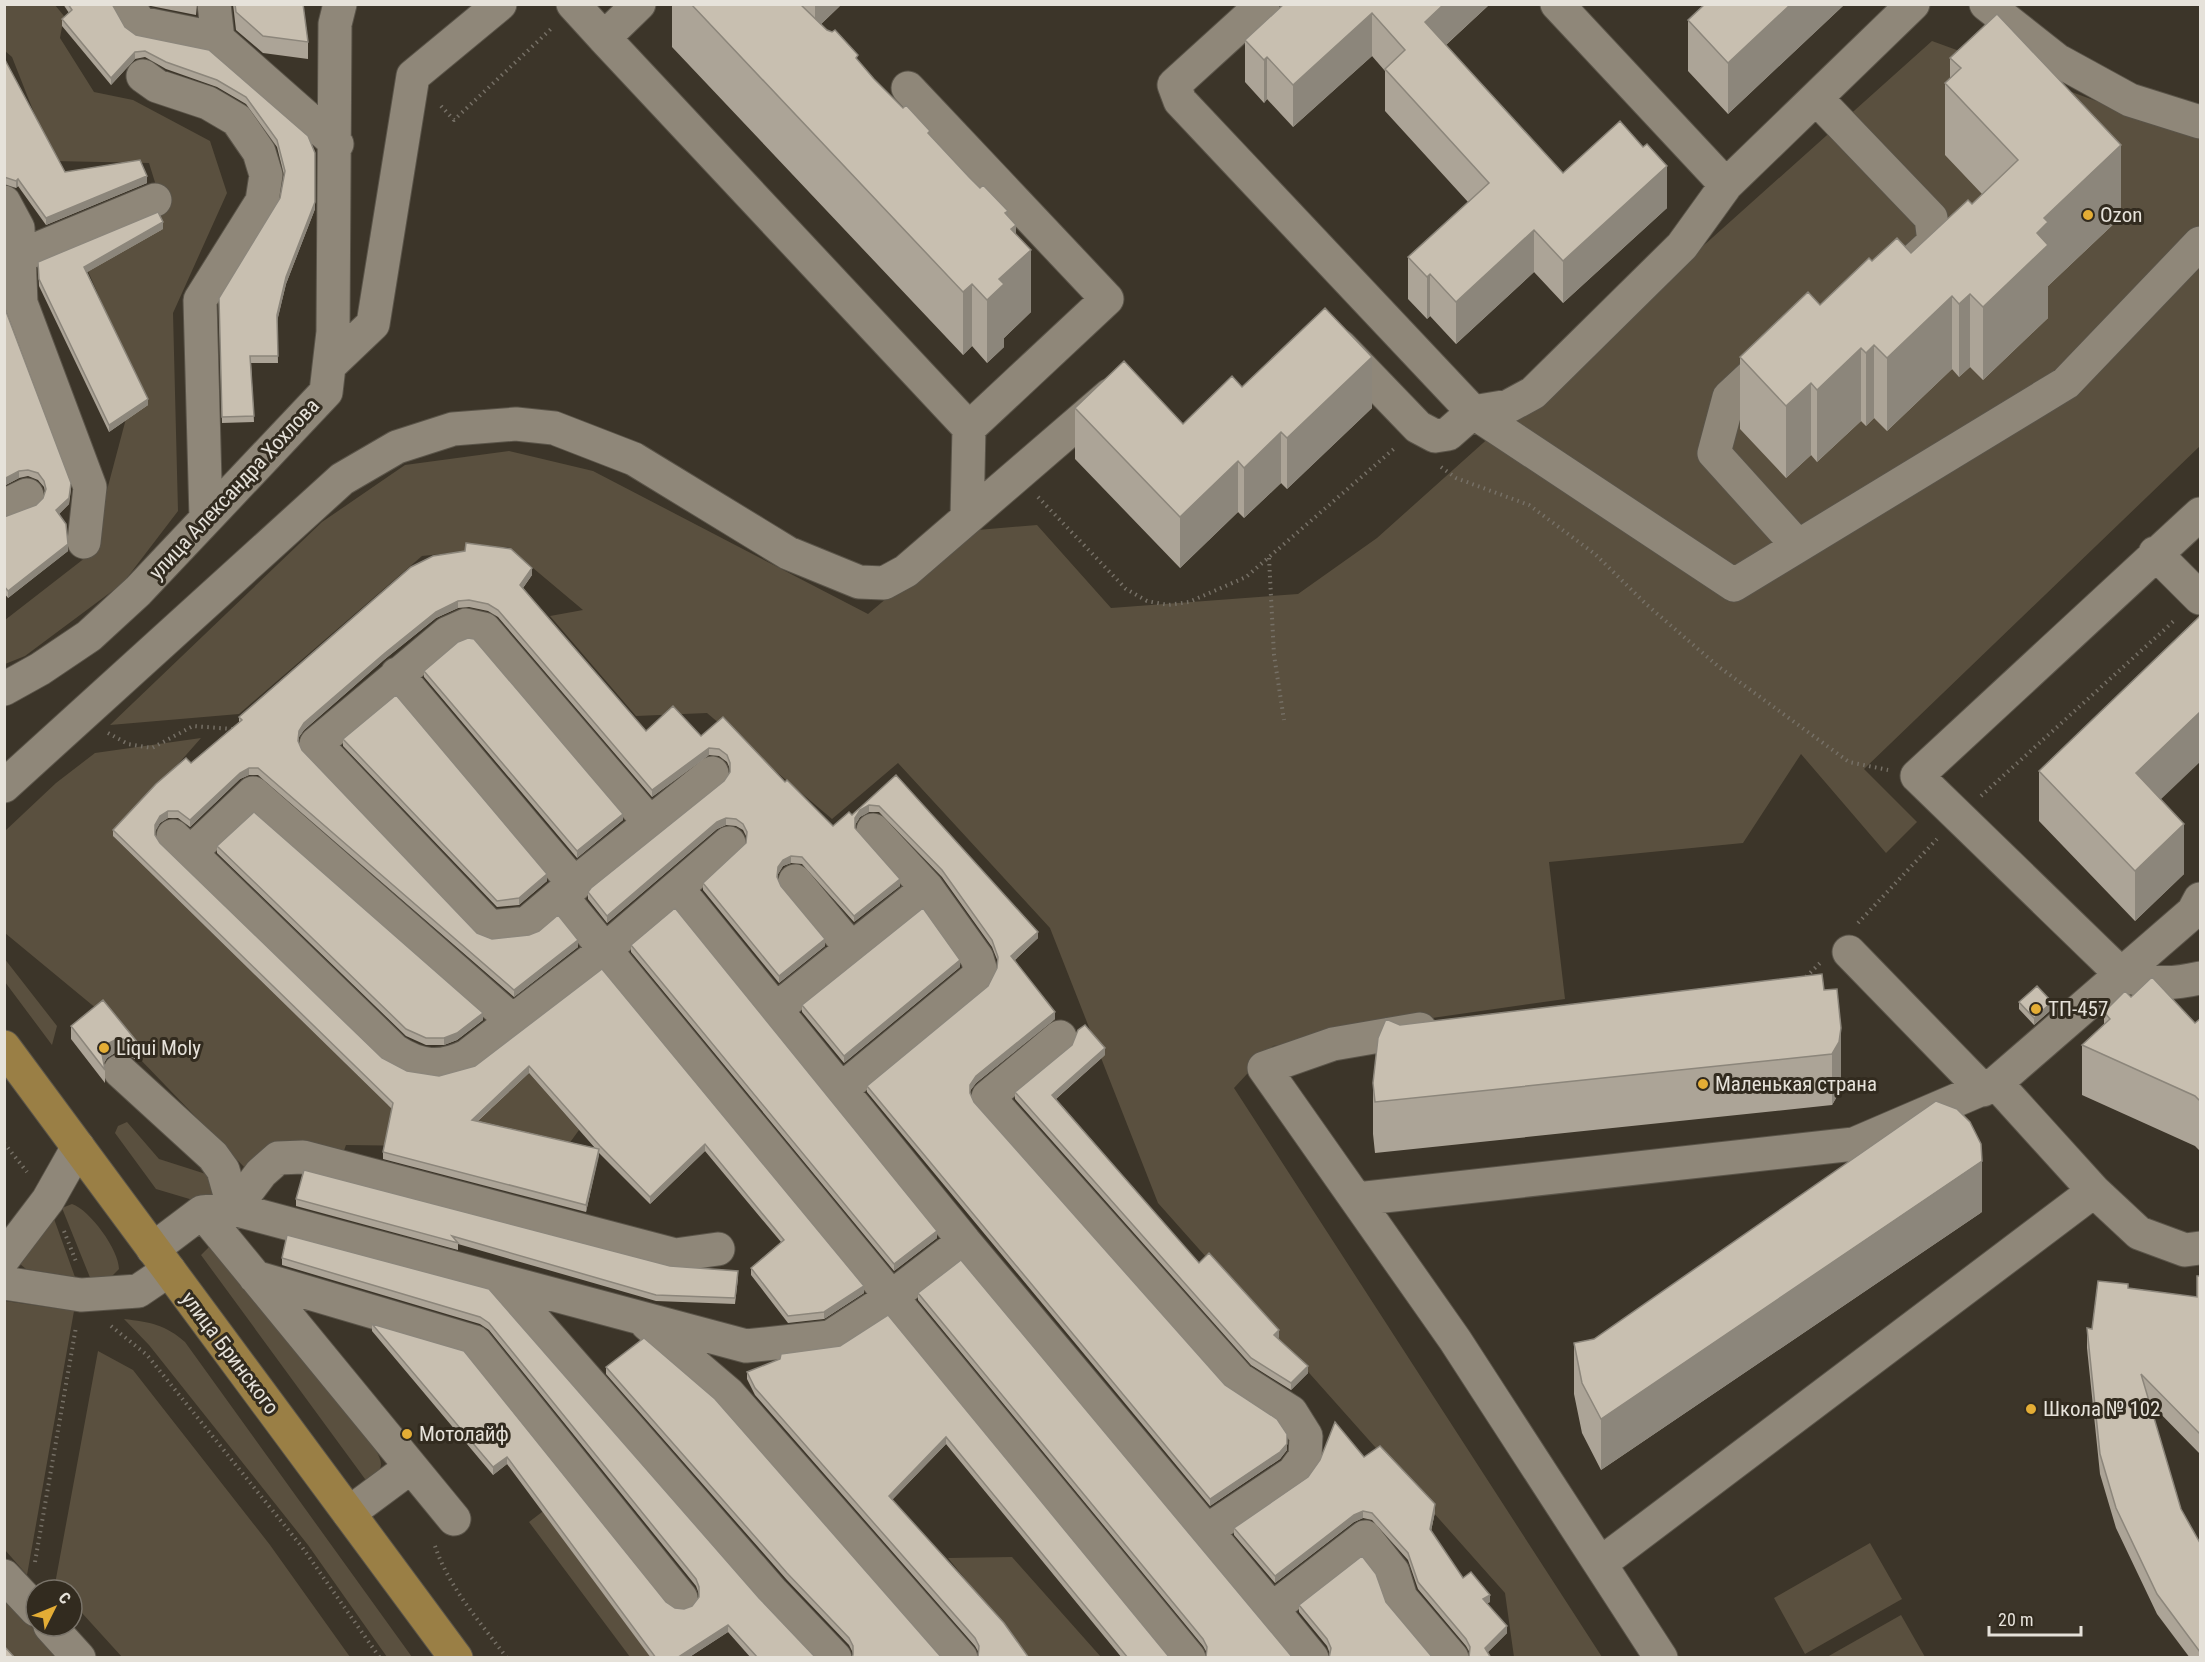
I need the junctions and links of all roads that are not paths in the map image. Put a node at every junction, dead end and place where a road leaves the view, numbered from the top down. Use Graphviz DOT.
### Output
graph roads {
  1 [pos="127,4"];
  2 [pos="214,4"];
  3 [pos="340,4"];
  4 [pos="500,4"];
  5 [pos="639,4"];
  6 [pos="1263,4"];
  7 [pos="1557,4"];
  8 [pos="1912,4"];
  9 [pos="1986,4"];
  10 [pos="574,6"];
  11 [pos="604,38"];
  12 [pos="218,39"];
  13 [pos="143,76"];
  14 [pos="908,88"];
  15 [pos="1816,98"];
  16 [pos="2200,122"];
  17 [pos="336,144"];
  18 [pos="1726,185"];
  19 [pos="155,200"];
  20 [pos="4,201"];
  21 [pos="2200,243"];
  22 [pos="20,255"];
  23 [pos="1885,270"];
  24 [pos="1318,322"];
  25 [pos="1795,335"];
  26 [pos="330,365"];
  27 [pos="1133,374"];
  28 [pos="1473,412"];
  29 [pos="969,428"];
  30 [pos="2200,513"];
  31 [pos="206,518"];
  32 [pos="967,518"];
  33 [pos="84,542"];
  34 [pos="1798,546"];
  35 [pos="2156,553"];
  36 [pos="2200,597"];
  37 [pos="398,674"];
  38 [pos="4,689"];
  39 [pos="712,773"];
  40 [pos="4,786"];
  41 [pos="649,822"];
  42 [pos="873,830"];
  43 [pos="729,843"];
  44 [pos="795,881"];
  45 [pos="677,888"];
  46 [pos="927,888"];
  47 [pos="567,890"];
  48 [pos="2200,899"];
  49 [pos="1842,946"];
  50 [pos="851,948"];
  51 [pos="606,949"];
  52 [pos="2122,975"];
  53 [pos="2200,978"];
  54 [pos="776,1010"];
  55 [pos="513,1021"];
  56 [pos="1420,1029"];
  57 [pos="1060,1038"];
  58 [pos="4,1047"];
  59 [pos="120,1071"];
  60 [pos="1990,1087"];
  61 [pos="842,1089"];
  62 [pos="78,1147"];
  63 [pos="2094,1191"];
  64 [pos="1357,1199"];
  65 [pos="234,1209"];
  66 [pos="202,1212"];
  67 [pos="964,1241"];
  68 [pos="2200,1248"];
  69 [pos="718,1249"];
  70 [pos="4,1258"];
  71 [pos="161,1259"];
  72 [pos="255,1277"];
  73 [pos="502,1282"];
  74 [pos="4,1283"];
  75 [pos="890,1298"];
  76 [pos="641,1318"];
  77 [pos="411,1467"];
  78 [pos="349,1513"];
  79 [pos="443,1528"];
  80 [pos="1205,1532"];
  81 [pos="1601,1563"];
  82 [pos="4,1576"];
  83 [pos="24,1597"];
  84 [pos="681,1598"];
  85 [pos="1272,1609"];
  86 [pos="61,1638"];
  87 [pos="79,1658"];
  88 [pos="456,1658"];
  89 [pos="835,1658"];
  90 [pos="961,1658"];
  91 [pos="1189,1658"];
  92 [pos="1312,1658"];
  93 [pos="1452,1658"];
  94 [pos="1661,1658"];
  1 -- 12 [label="street"];
  2 -- 12 [label="street"];
  3 -- 17 [label="street, улица Александра Хохлова"];
  4 -- 26 [label="street"];
  5 -- 11 [label="street"];
  6 -- 28 [label="street"];
  7 -- 18 [label="street"];
  8 -- 15 [label="street"];
  9 -- 16 [label="street"];
  10 -- 11 [label="street"];
  11 -- 29 [label="street"];
  12 -- 17 [label="street"];
  13 -- 31 [label="street"];
  14 -- 29 [label="street"];
  15 -- 18 [label="street"];
  15 -- 23 [label="street"];
  17 -- 26 [label="street, улица Александра Хохлова"];
  18 -- 28 [label="street"];
  19 -- 22 [label="street"];
  20 -- 22 [label="street"];
  21 -- 34 [label="street"];
  22 -- 33 [label="street"];
  24 -- 28 [label="street"];
  25 -- 34 [label="street"];
  26 -- 31 [label="street, улица Александра Хохлова"];
  27 -- 32 [label="street"];
  28 -- 34 [label="street"];
  29 -- 32 [label="street"];
  30 -- 35 [label="street"];
  31 -- 38 [label="street, улица Александра Хохлова"];
  32 -- 40 [label="street"];
  35 -- 36 [label="street"];
  35 -- 52 [label="street"];
  37 -- 41 [label="street"];
  37 -- 47 [label="street"];
  37 -- 47 [label="street"];
  39 -- 41 [label="street"];
  41 -- 47 [label="street"];
  42 -- 46 [label="street"];
  43 -- 45 [label="street"];
  44 -- 50 [label="street"];
  45 -- 51 [label="street"];
  45 -- 54 [label="street"];
  46 -- 50 [label="street"];
  46 -- 61 [label="street"];
  47 -- 51 [label="street"];
  48 -- 52 [label="street"];
  49 -- 60 [label="street"];
  50 -- 54 [label="street"];
  51 -- 55 [label="street"];
  51 -- 75 [label="street"];
  52 -- 53 [label="street"];
  52 -- 60 [label="street"];
  54 -- 61 [label="street"];
  55 -- 55 [label="street"];
  56 -- 64 [label="street"];
  57 -- 80 [label="street"];
  58 -- 62 [label="main road, улица Бринского"];
  59 -- 65 [label="street"];
  60 -- 63 [label="street"];
  60 -- 64 [label="street"];
  61 -- 67 [label="street"];
  62 -- 70 [label="street"];
  62 -- 71 [label="main road, улица Бринского"];
  63 -- 68 [label="street"];
  63 -- 81 [label="street"];
  64 -- 81 [label="street"];
  65 -- 66 [label="street"];
  65 -- 69 [label="street"];
  65 -- 73 [label="street"];
  66 -- 71 [label="street"];
  66 -- 72 [label="street"];
  67 -- 75 [label="street"];
  67 -- 80 [label="street"];
  71 -- 74 [label="street"];
  71 -- 78 [label="main road, улица Бринского"];
  72 -- 77 [label="street"];
  72 -- 84 [label="street"];
  73 -- 76 [label="street"];
  73 -- 89 [label="street"];
  75 -- 76 [label="street"];
  75 -- 91 [label="street"];
  76 -- 90 [label="street"];
  77 -- 78 [label="street"];
  77 -- 79 [label="street"];
  78 -- 88 [label="main road, улица Бринского"];
  80 -- 85 [label="street"];
  81 -- 94 [label="street"];
  82 -- 83 [label="street"];
  85 -- 92 [label="street"];
  85 -- 93 [label="street"];
  86 -- 87 [label="street"];
}
